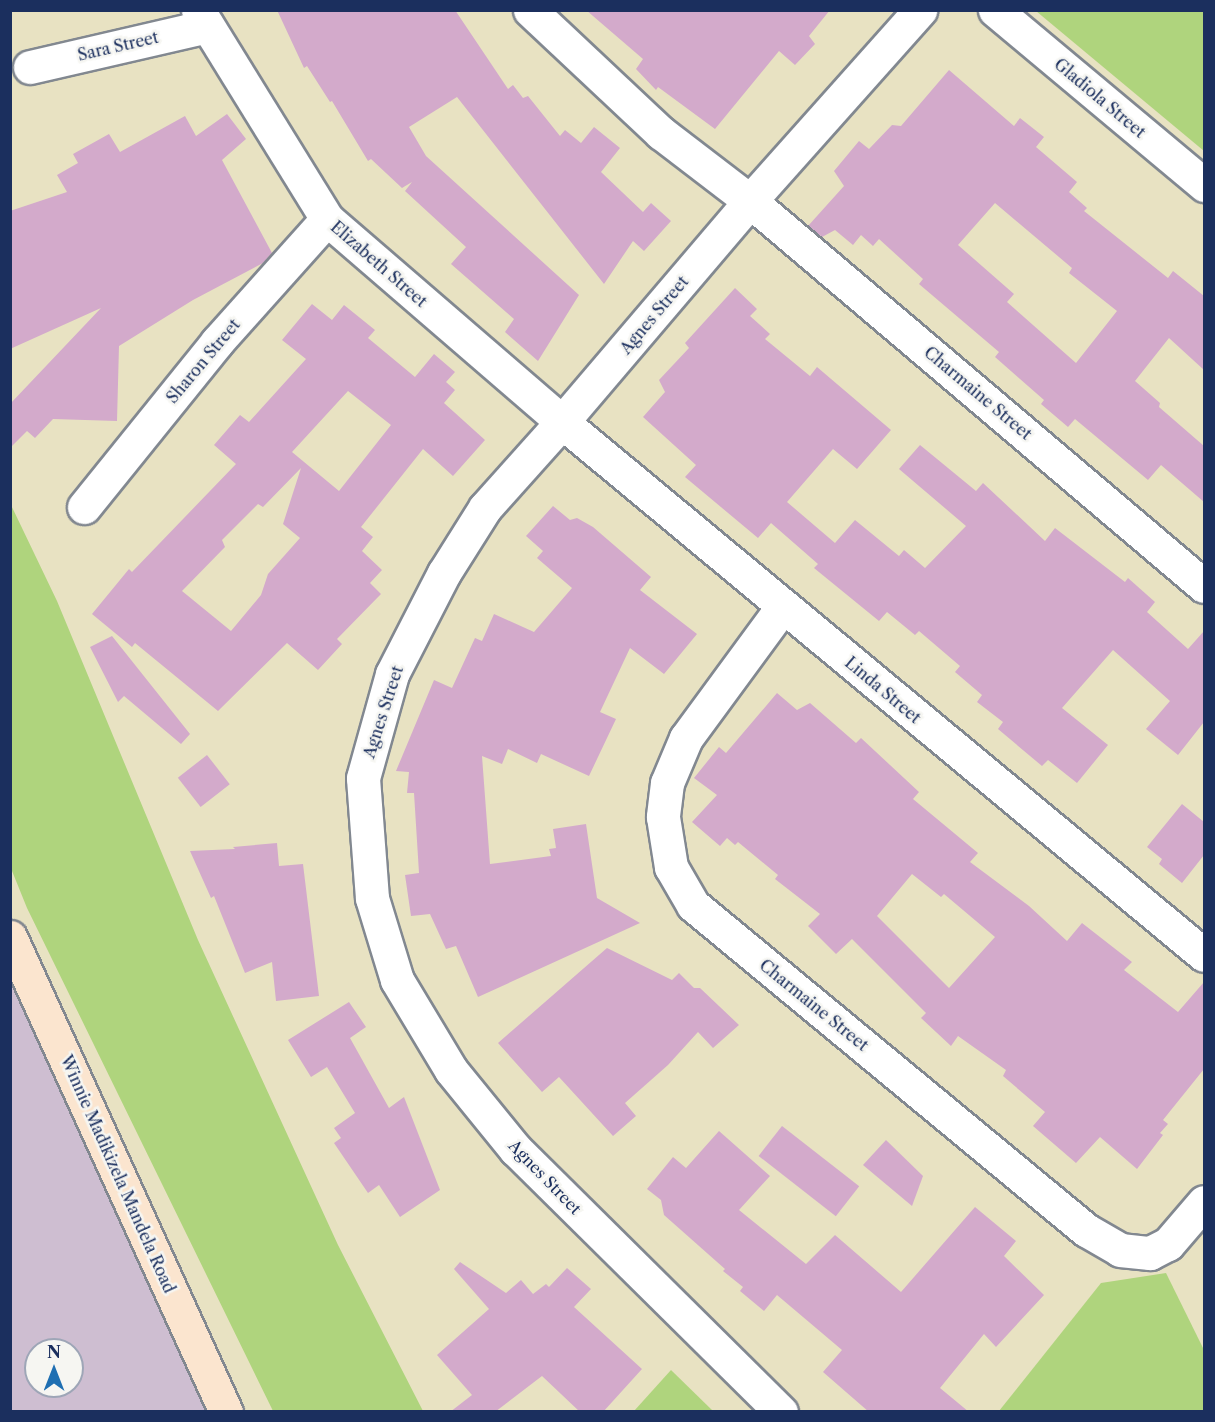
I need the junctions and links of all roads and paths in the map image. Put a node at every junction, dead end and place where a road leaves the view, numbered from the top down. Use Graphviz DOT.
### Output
graph roads {
  1 [pos="531,10"];
  2 [pos="920,10"];
  3 [pos="995,10"];
  4 [pos="202,18"];
  5 [pos="30,67"];
  6 [pos="1204,185"];
  7 [pos="750,201"];
  8 [pos="327,219"];
  9 [pos="562,422"];
  10 [pos="84,507"];
  11 [pos="1204,586"];
  12 [pos="783,606"];
  13 [pos="10,937"];
  14 [pos="1204,955"];
  15 [pos="1204,1202"];
  16 [pos="226,1412"];
  17 [pos="781,1412"];
  1 -- 7 [label="street"];
  2 -- 7 [label="street, Agnes Street"];
  3 -- 6 [label="street, Gladiola Street"];
  4 -- 5 [label="street, Sara Street"];
  4 -- 8 [label="street, Elizabeth Street"];
  7 -- 9 [label="street, Agnes Street"];
  7 -- 11 [label="street, Charmaine Street"];
  8 -- 9 [label="street, Elizabeth Street"];
  8 -- 10 [label="street, Sharon Street"];
  9 -- 12 [label="street, Linda Street"];
  9 -- 17 [label="street, Agnes Street"];
  12 -- 14 [label="street, Linda Street"];
  12 -- 15 [label="street, Charmaine Street"];
  13 -- 16 [label="main road, Winnie Madikizela Mandela Road"];
}
